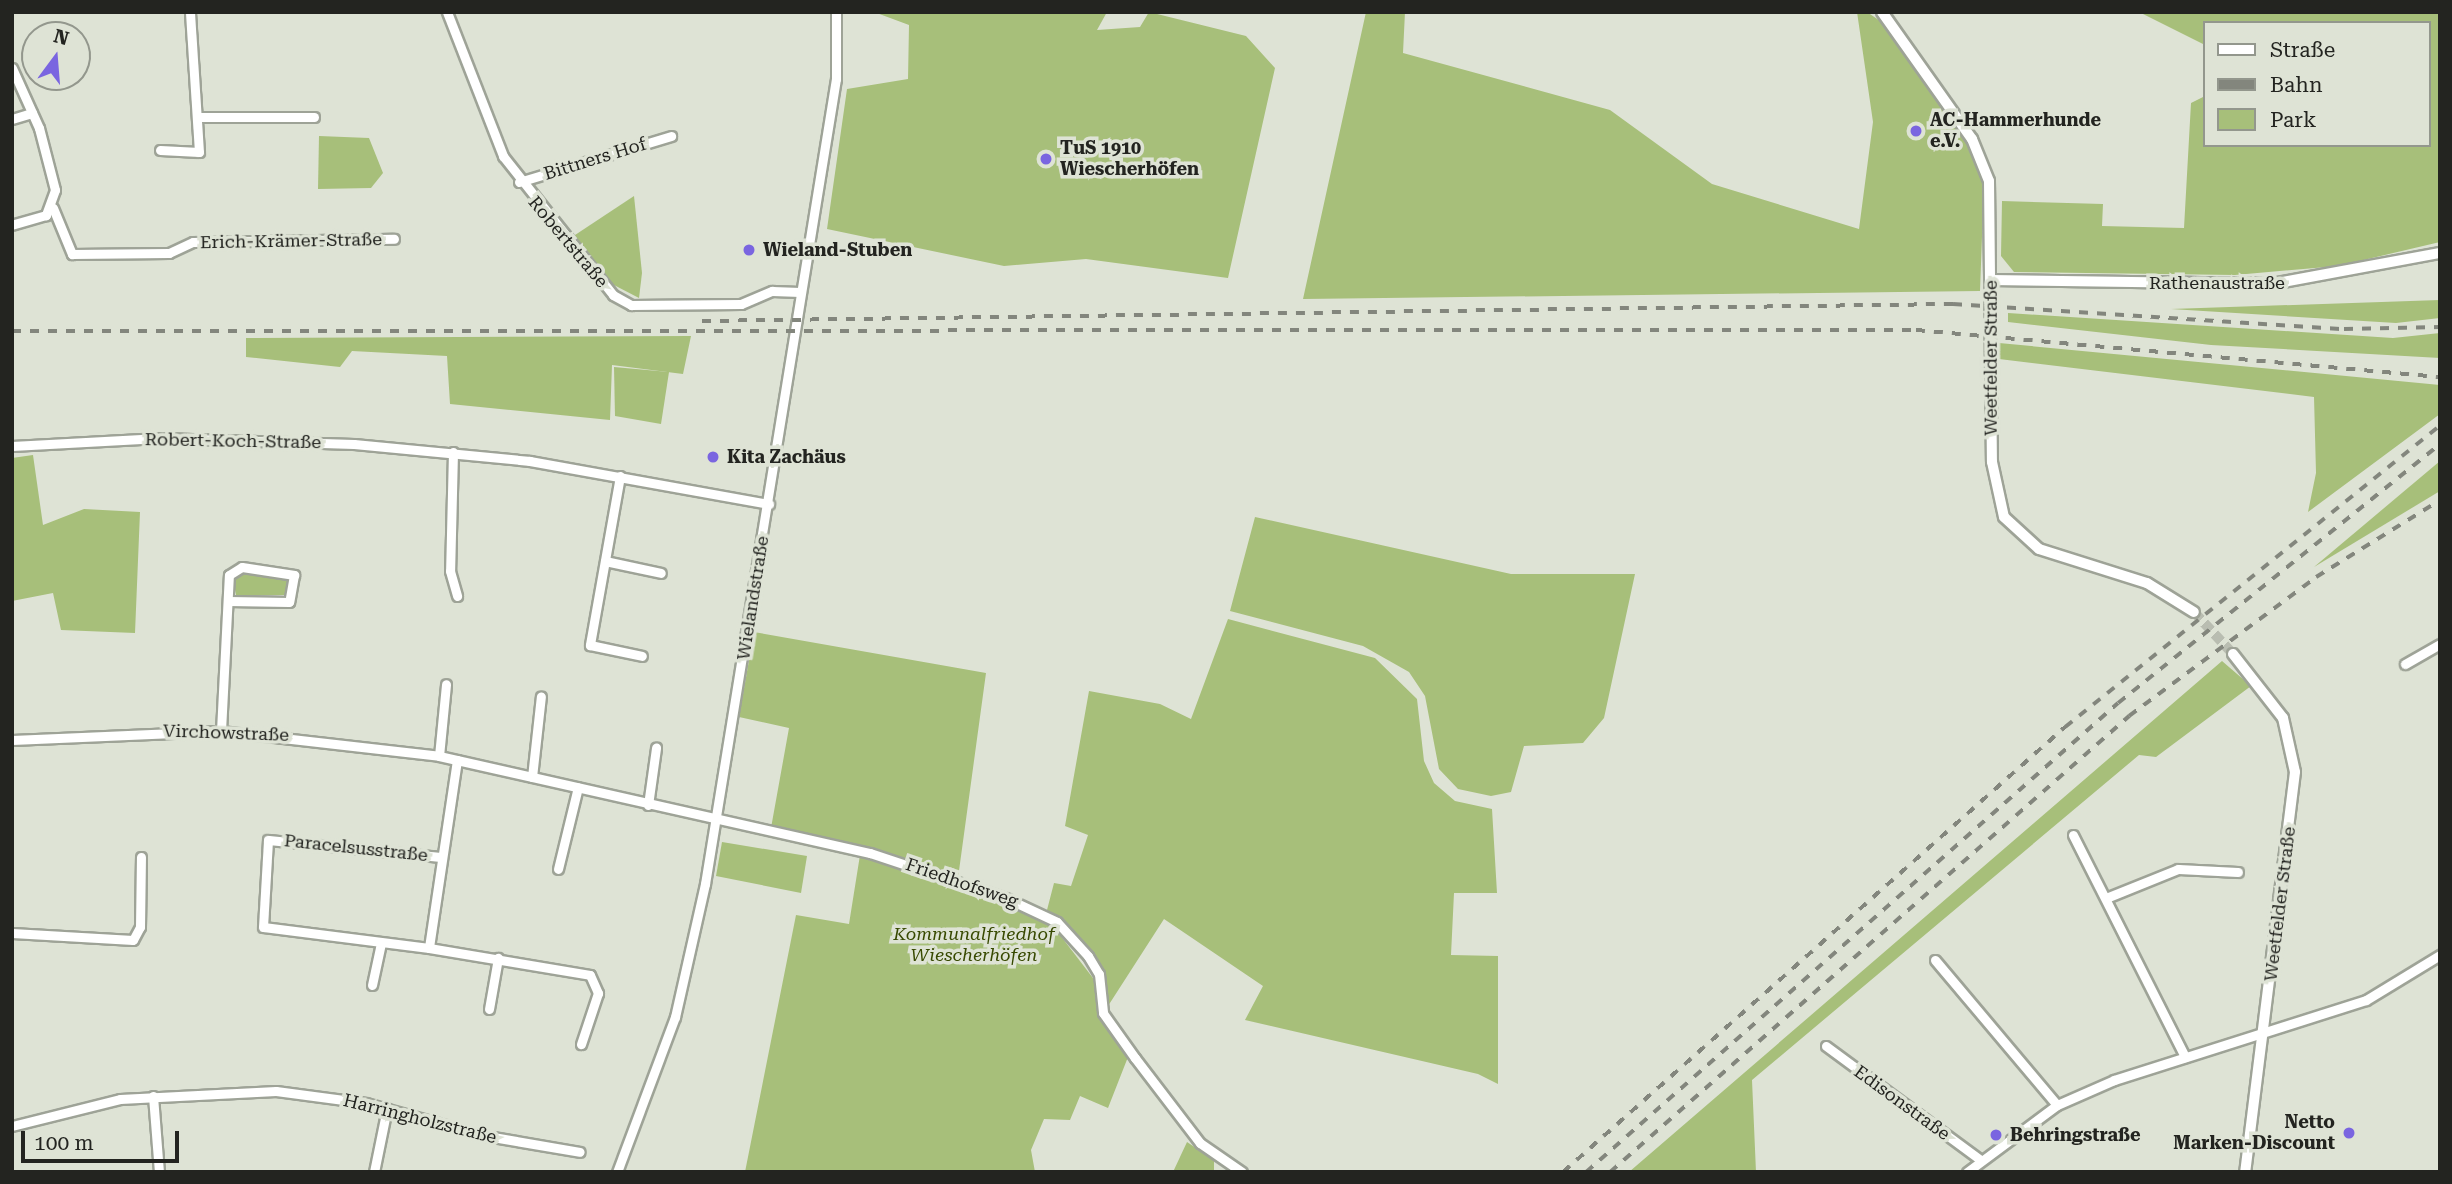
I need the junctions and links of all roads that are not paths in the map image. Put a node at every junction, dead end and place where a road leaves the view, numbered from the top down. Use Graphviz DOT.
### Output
graph roads {
  1 [pos="190,12"];
  2 [pos="447,12"];
  3 [pos="836,12"];
  4 [pos="1882,12"];
  5 [pos="12,68"];
  6 [pos="32,113"];
  7 [pos="200,117"];
  8 [pos="314,117"];
  9 [pos="12,119"];
  10 [pos="671,136"];
  11 [pos="160,150"];
  12 [pos="519,182"];
  13 [pos="53,208"];
  14 [pos="12,225"];
  15 [pos="394,239"];
  16 [pos="2440,253"];
  17 [pos="1991,280"];
  18 [pos="800,292"];
  19 [pos="12,446"];
  20 [pos="453,452"];
  21 [pos="620,476"];
  22 [pos="769,504"];
  23 [pos="605,561"];
  24 [pos="661,573"];
  25 [pos="457,596"];
  26 [pos="228,601"];
  27 [pos="2194,612"];
  28 [pos="2440,644"];
  29 [pos="2233,654"];
  30 [pos="642,656"];
  31 [pos="2405,664"];
  32 [pos="446,684"];
  33 [pos="541,696"];
  34 [pos="221,731"];
  35 [pos="12,740"];
  36 [pos="656,748"];
  37 [pos="439,756"];
  38 [pos="457,760"];
  39 [pos="532,777"];
  40 [pos="578,788"];
  41 [pos="648,805"];
  42 [pos="716,821"];
  43 [pos="2073,835"];
  44 [pos="141,857"];
  45 [pos="441,857"];
  46 [pos="558,869"];
  47 [pos="2238,872"];
  48 [pos="2106,898"];
  49 [pos="12,933"];
  50 [pos="381,943"];
  51 [pos="429,948"];
  52 [pos="2440,955"];
  53 [pos="498,958"];
  54 [pos="1935,960"];
  55 [pos="372,985"];
  56 [pos="489,1009"];
  57 [pos="2265,1034"];
  58 [pos="581,1044"];
  59 [pos="1826,1046"];
  60 [pos="2185,1057"];
  61 [pos="153,1096"];
  62 [pos="2057,1105"];
  63 [pos="387,1108"];
  64 [pos="12,1126"];
  65 [pos="580,1152"];
  66 [pos="1979,1159"];
  67 [pos="159,1172"];
  68 [pos="374,1172"];
  69 [pos="617,1172"];
  70 [pos="1242,1172"];
  71 [pos="1967,1172"];
  72 [pos="2245,1172"];
  1 -- 7 [label="street"];
  2 -- 12 [label="street, Robertstraße"];
  3 -- 18 [label="street, Wielandstraße"];
  4 -- 17 [label="street, Weetfelder Straße"];
  5 -- 6 [label="street"];
  6 -- 9 [label="street"];
  6 -- 13 [label="street"];
  7 -- 8 [label="street"];
  7 -- 11 [label="street"];
  10 -- 12 [label="street, Bittners Hof"];
  12 -- 18 [label="street, Robertstraße"];
  13 -- 14 [label="street"];
  13 -- 15 [label="street, Erich-Krämer-Straße"];
  16 -- 17 [label="street, Rathenaustraße"];
  17 -- 27 [label="street, Weetfelder Straße"];
  18 -- 22 [label="street, Wielandstraße"];
  19 -- 20 [label="street, Robert-Koch-Straße"];
  20 -- 21 [label="street, Robert-Koch-Straße"];
  20 -- 25 [label="street"];
  21 -- 22 [label="street, Robert-Koch-Straße"];
  21 -- 23 [label="street"];
  22 -- 42 [label="street, Wielandstraße"];
  23 -- 24 [label="street"];
  23 -- 30 [label="street"];
  26 -- 26 [label="street"];
  26 -- 34 [label="street"];
  28 -- 31 [label="street"];
  29 -- 57 [label="street, Weetfelder Straße"];
  32 -- 37 [label="street"];
  33 -- 39 [label="street"];
  34 -- 35 [label="street, Virchowstraße"];
  34 -- 37 [label="street, Virchowstraße"];
  36 -- 41 [label="street"];
  37 -- 38 [label="street, Virchowstraße"];
  38 -- 39 [label="street, Virchowstraße"];
  38 -- 45 [label="street"];
  39 -- 40 [label="street, Virchowstraße"];
  40 -- 41 [label="street, Virchowstraße"];
  40 -- 46 [label="street"];
  41 -- 42 [label="street, Virchowstraße"];
  42 -- 69 [label="street, Wielandstraße"];
  42 -- 70 [label="street, Friedhofsweg"];
  43 -- 48 [label="street"];
  44 -- 49 [label="street"];
  45 -- 50 [label="street, Paracelsusstraße"];
  45 -- 51 [label="street"];
  47 -- 48 [label="street"];
  48 -- 60 [label="street"];
  50 -- 51 [label="street, Paracelsusstraße"];
  50 -- 55 [label="street"];
  51 -- 53 [label="street, Paracelsusstraße"];
  52 -- 57 [label="street"];
  53 -- 56 [label="street"];
  53 -- 58 [label="street, Paracelsusstraße"];
  54 -- 62 [label="street"];
  57 -- 60 [label="street"];
  57 -- 72 [label="street, Weetfelder Straße"];
  59 -- 66 [label="street, Edisonstraße"];
  60 -- 62 [label="street"];
  61 -- 63 [label="street, Harringholzstraße"];
  61 -- 64 [label="street, Harringholzstraße"];
  61 -- 67 [label="street"];
  62 -- 66 [label="street"];
  63 -- 65 [label="street, Harringholzstraße"];
  63 -- 68 [label="street"];
  66 -- 71 [label="street"];
}
